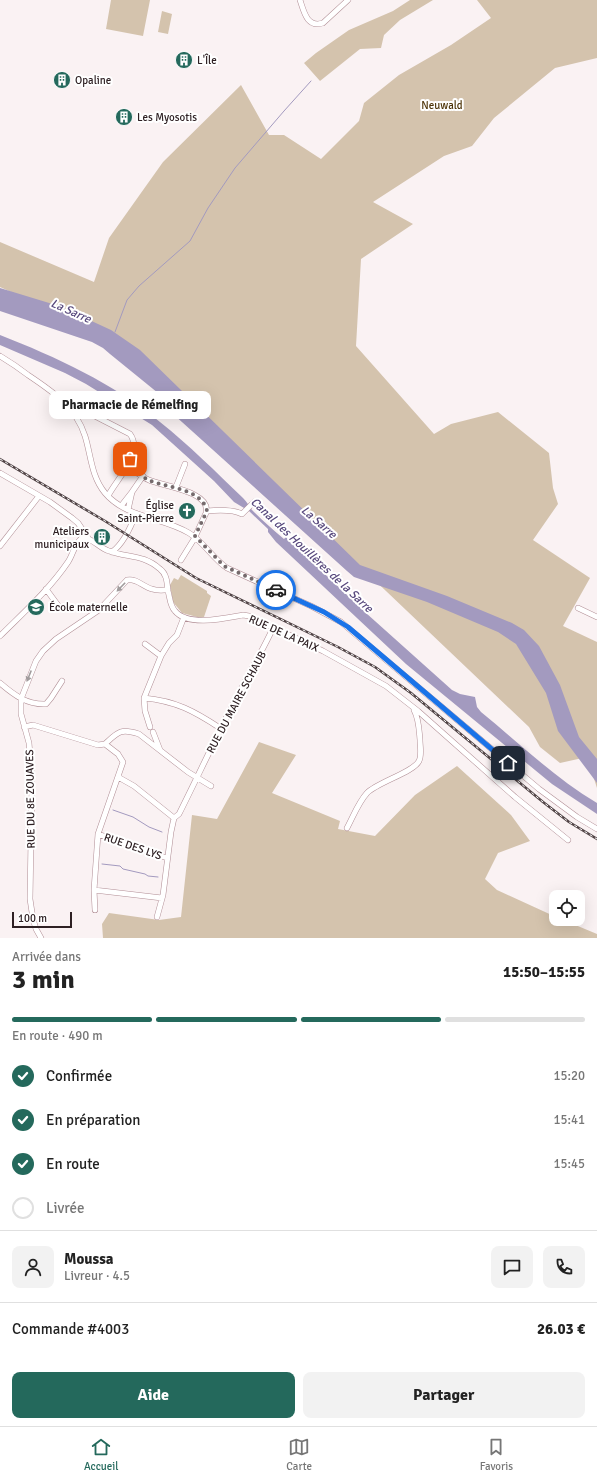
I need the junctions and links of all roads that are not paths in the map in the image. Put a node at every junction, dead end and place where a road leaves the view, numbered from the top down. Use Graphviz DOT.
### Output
graph roads {
  1 [pos="300,0"];
  2 [pos="348,0"];
  3 [pos="0,356"];
  4 [pos="75,415"];
  5 [pos="185,464"];
  6 [pos="128,467"];
  7 [pos="0,473"];
  8 [pos="143,476"];
  9 [pos="176,487"];
  10 [pos="132,492"];
  11 [pos="39,496"];
  12 [pos="108,496"];
  13 [pos="253,503"];
  14 [pos="121,506"];
  15 [pos="128,510"];
  16 [pos="207,511"];
  17 [pos="136,513"];
  18 [pos="195,536"];
  19 [pos="85,538"];
  20 [pos="120,544"];
  21 [pos="0,546"];
  22 [pos="112,552"];
  23 [pos="120,553"];
  24 [pos="181,560"];
  25 [pos="46,589"];
  26 [pos="168,590"];
  27 [pos="60,608"];
  28 [pos="578,608"];
  29 [pos="597,616"];
  30 [pos="184,617"];
  31 [pos="273,628"];
  32 [pos="0,636"];
  33 [pos="145,644"];
  34 [pos="161,656"];
  35 [pos="62,681"];
  36 [pos="0,683"];
  37 [pos="21,698"];
  38 [pos="144,698"];
  39 [pos="414,709"];
  40 [pos="24,726"];
  41 [pos="150,726"];
  42 [pos="220,728"];
  43 [pos="153,732"];
  44 [pos="105,744"];
  45 [pos="161,750"];
  46 [pos="118,777"];
  47 [pos="198,777"];
  48 [pos="211,786"];
  49 [pos="174,818"];
  50 [pos="347,828"];
  51 [pos="597,829"];
  52 [pos="98,834"];
  53 [pos="568,840"];
  54 [pos="167,858"];
  55 [pos="94,890"];
  56 [pos="162,898"];
  57 [pos="95,910"];
  58 [pos="157,917"];
  59 [pos="41,938"];
  1 -- 2 [label="street"];
  3 -- 4 [label="street"];
  4 -- 6 [label="street"];
  4 -- 12 [label="street"];
  5 -- 9 [label="street"];
  6 -- 8 [label="street"];
  6 -- 12 [label="street"];
  7 -- 11 [label="street"];
  8 -- 9 [label="street"];
  8 -- 10 [label="street"];
  9 -- 16 [label="street"];
  10 -- 14 [label="street"];
  10 -- 15 [label="street"];
  11 -- 19 [label="street"];
  11 -- 21 [label="street"];
  12 -- 14 [label="street"];
  13 -- 16 [label="street"];
  14 -- 15 [label="street"];
  15 -- 17 [label="street"];
  16 -- 18 [label="street"];
  17 -- 18 [label="street"];
  17 -- 20 [label="street"];
  18 -- 24 [label="street"];
  18 -- 51 [label="street"];
  19 -- 22 [label="street"];
  19 -- 25 [label="street"];
  20 -- 22 [label="street"];
  20 -- 23 [label="street"];
  22 -- 23 [label="street"];
  23 -- 26 [label="street"];
  25 -- 27 [label="street"];
  25 -- 32 [label="street"];
  26 -- 30 [label="street"];
  26 -- 37 [label="street, RUE DU 8E ZOUAVES, one-way"];
  28 -- 29 [label="street"];
  30 -- 31 [label="street, RUE DE LA PAIX"];
  30 -- 34 [label="street"];
  31 -- 39 [label="street, RUE DE LA PAIX"];
  31 -- 42 [label="street, RUE DU MAIRE SCHAUB"];
  33 -- 34 [label="street"];
  34 -- 38 [label="street"];
  35 -- 37 [label="street"];
  36 -- 37 [label="street"];
  37 -- 40 [label="street, RUE DU 8E ZOUAVES"];
  38 -- 41 [label="street"];
  38 -- 42 [label="street"];
  39 -- 50 [label="street"];
  39 -- 53 [label="street, RUE DE LA PAIX"];
  40 -- 44 [label="street"];
  40 -- 59 [label="street, RUE DU 8E ZOUAVES"];
  42 -- 47 [label="street, RUE DU MAIRE SCHAUB"];
  43 -- 45 [label="street"];
  44 -- 45 [label="street"];
  44 -- 46 [label="street"];
  45 -- 47 [label="street"];
  46 -- 49 [label="street"];
  46 -- 52 [label="street"];
  47 -- 48 [label="street"];
  47 -- 49 [label="street, RUE DU MAIRE SCHAUB"];
  49 -- 54 [label="street"];
  52 -- 54 [label="street, RUE DES LYS"];
  52 -- 55 [label="street"];
  54 -- 56 [label="street"];
  55 -- 56 [label="street"];
  55 -- 57 [label="street"];
  56 -- 58 [label="street"];
}
